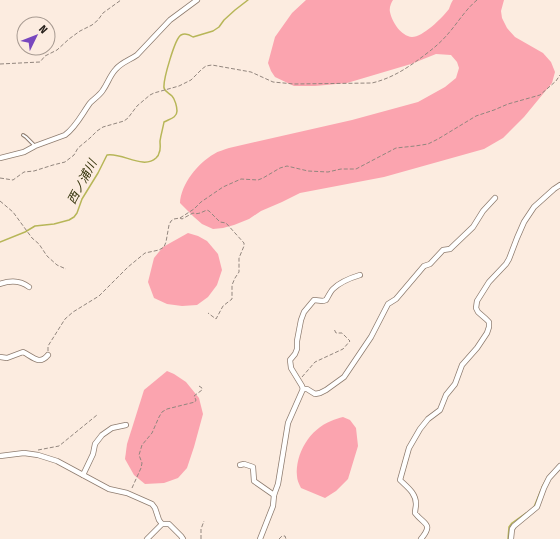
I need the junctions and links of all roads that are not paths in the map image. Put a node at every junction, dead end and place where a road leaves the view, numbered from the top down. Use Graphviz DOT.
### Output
graph roads {
  1 [pos="197,0"];
  2 [pos="23,135"];
  3 [pos="35,146"];
  4 [pos="0,158"];
  5 [pos="560,185"];
  6 [pos="496,198"];
  7 [pos="360,275"];
  8 [pos="0,284"];
  9 [pos="29,287"];
  10 [pos="48,355"];
  11 [pos="0,358"];
  12 [pos="303,389"];
  13 [pos="126,425"];
  14 [pos="0,456"];
  15 [pos="240,465"];
  16 [pos="560,466"];
  17 [pos="82,474"];
  18 [pos="274,495"];
  19 [pos="162,524"];
  20 [pos="147,539"];
  21 [pos="183,539"];
  22 [pos="260,539"];
  23 [pos="421,539"];
  24 [pos="511,539"];
  1 -- 3 [label="street"];
  2 -- 3 [label="lane"];
  3 -- 4 [label="street"];
  5 -- 23 [label="street"];
  6 -- 12 [label="street"];
  7 -- 12 [label="street"];
  8 -- 9 [label="street"];
  10 -- 11 [label="street"];
  12 -- 18 [label="street"];
  13 -- 17 [label="street"];
  14 -- 17 [label="street"];
  15 -- 18 [label="street"];
  16 -- 24 [label="street"];
  17 -- 19 [label="street"];
  18 -- 22 [label="street"];
  19 -- 20 [label="street"];
  19 -- 21 [label="street"];
}
